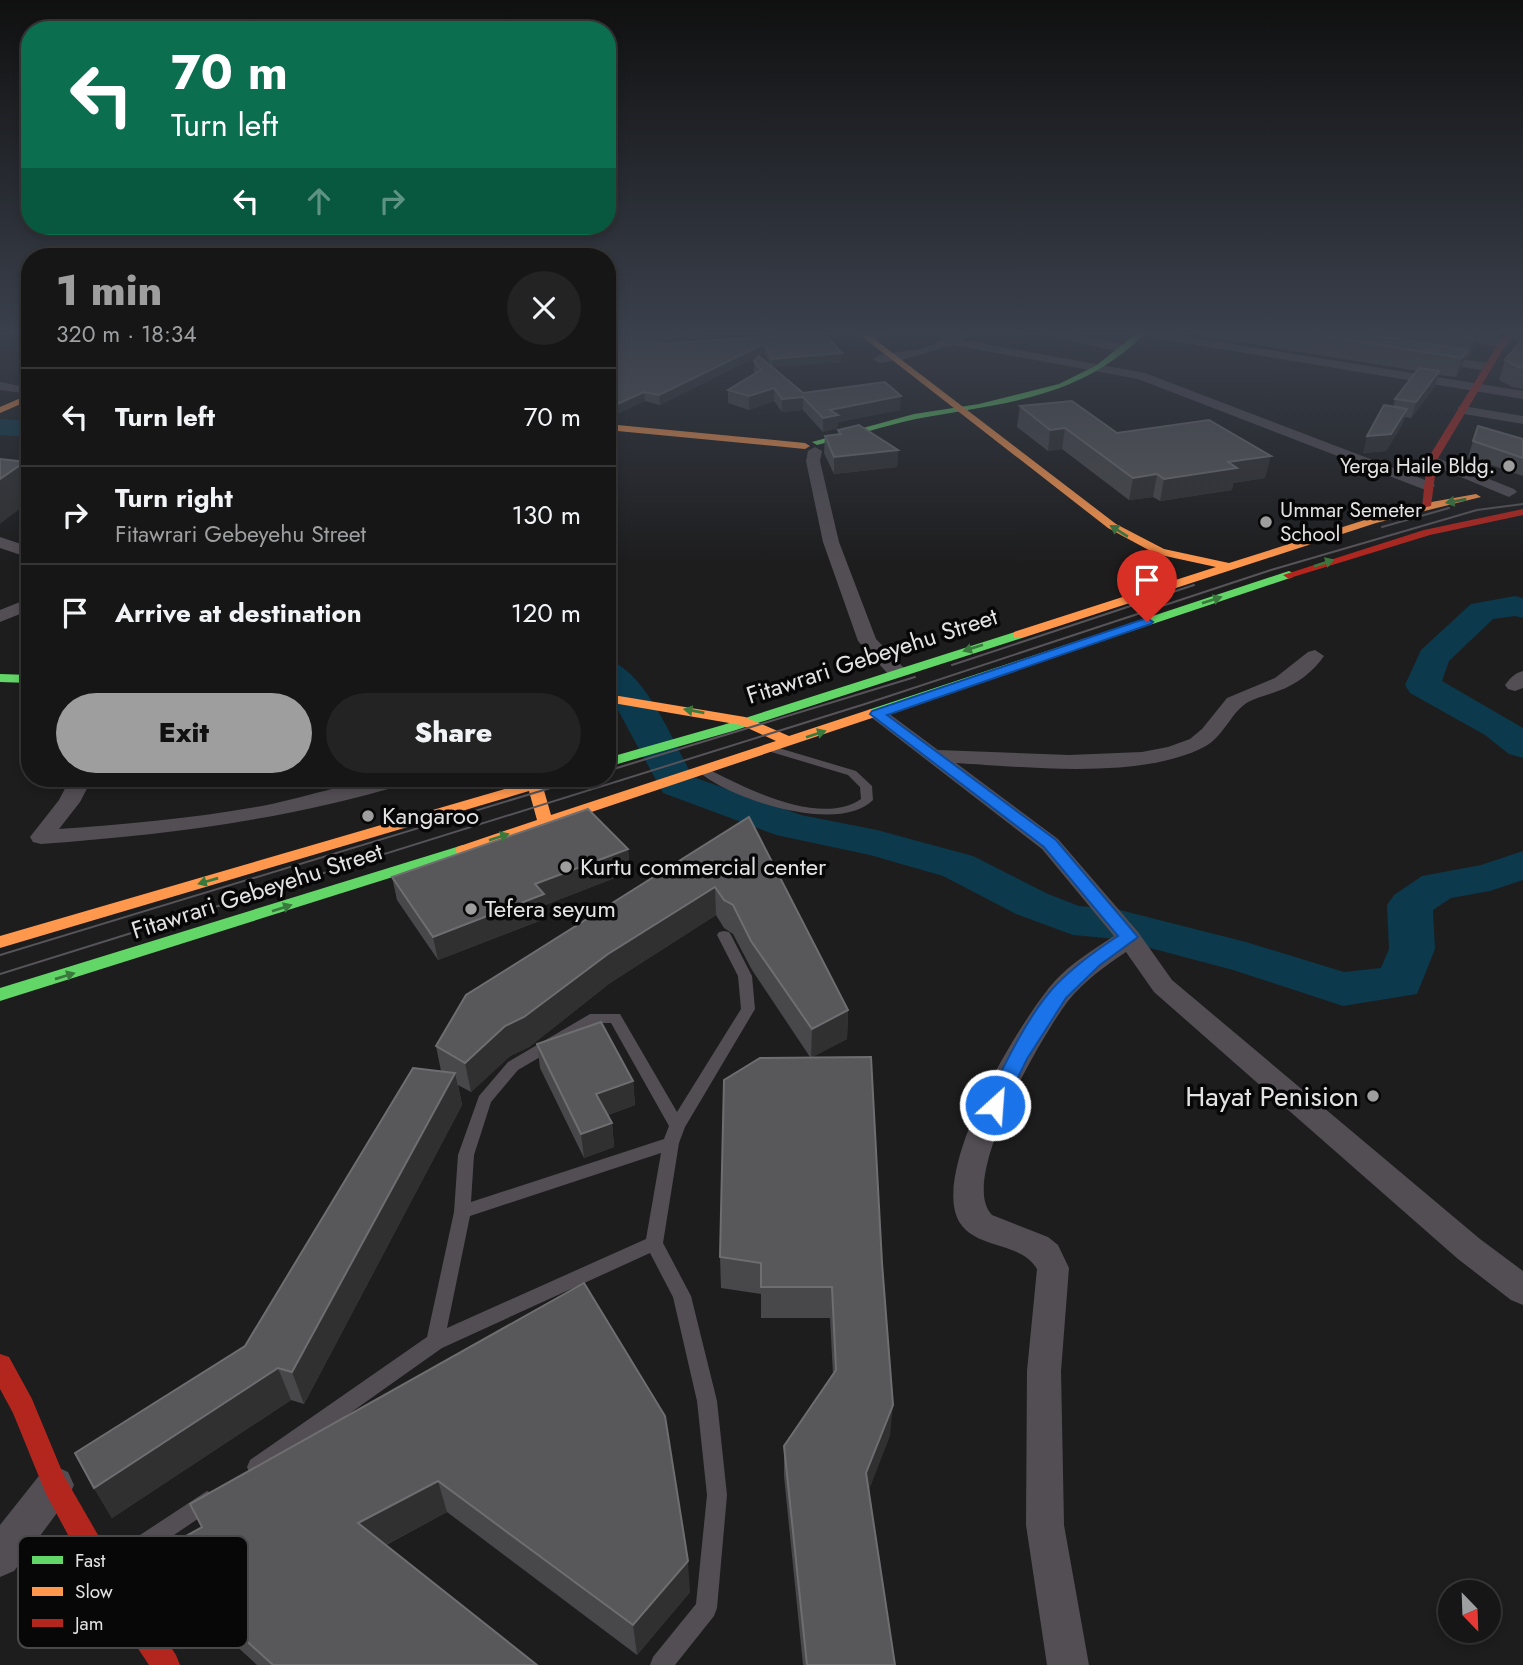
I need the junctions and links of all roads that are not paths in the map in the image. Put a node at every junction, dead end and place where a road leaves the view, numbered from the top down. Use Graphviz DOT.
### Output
graph roads {
  1 [pos="956,409"];
  2 [pos="968,409"];
  3 [pos="1226,409"];
  4 [pos="1463,410"];
  5 [pos="959,411"];
  6 [pos="1523,421"];
  7 [pos="616,428"];
  8 [pos="816,446"];
  9 [pos="1432,460"];
  10 [pos="1428,485"];
  11 [pos="1516,491"];
  12 [pos="1426,506"];
  13 [pos="1523,512"];
  14 [pos="0,542"];
  15 [pos="21,549"];
  16 [pos="1118,549"];
  17 [pos="1229,567"];
  18 [pos="1139,576"];
  19 [pos="1150,591"];
  20 [pos="21,607"];
  21 [pos="1165,615"];
  22 [pos="1072,616"];
  23 [pos="0,617"];
  24 [pos="1111,634"];
  25 [pos="1315,656"];
  26 [pos="897,672"];
  27 [pos="0,678"];
  28 [pos="21,678"];
  29 [pos="616,699"];
  30 [pos="877,714"];
  31 [pos="745,721"];
  32 [pos="790,742"];
  33 [pos="772,749"];
  34 [pos="932,756"];
  35 [pos="616,760"];
  36 [pos="699,773"];
  37 [pos="77,787"];
  38 [pos="364,787"];
  39 [pos="519,787"];
  40 [pos="537,787"];
  41 [pos="545,822"];
  42 [pos="724,935"];
  43 [pos="1129,937"];
  44 [pos="0,942"];
  45 [pos="0,995"];
  46 [pos="677,1126"];
  47 [pos="671,1143"];
  48 [pos="462,1212"];
  49 [pos="654,1243"];
  50 [pos="1523,1290"];
  51 [pos="435,1342"];
  52 [pos="0,1365"];
  53 [pos="55,1485"];
  54 [pos="83,1536"];
  55 [pos="155,1536"];
  56 [pos="0,1557"];
  57 [pos="155,1648"];
  58 [pos="166,1665"];
  59 [pos="661,1665"];
  60 [pos="1068,1665"];
  1 -- 5 [label="main road"];
  2 -- 5 [label="main road"];
  3 -- 10 [label="street"];
  4 -- 6 [label="street"];
  4 -- 9 [label="main road"];
  5 -- 8 [label="main road"];
  5 -- 16 [label="main road"];
  17 -- 5 [label="main road, one-way"];
  7 -- 8 [label="main road"];
  8 -- 26 [label="street"];
  9 -- 10 [label="main road"];
  9 -- 11 [label="street"];
  10 -- 12 [label="main road"];
  11 -- 12 [label="main road, Fitawrari Gebeyehu Street, one-way"];
  12 -- 17 [label="main road, Fitawrari Gebeyehu Street"];
  21 -- 13 [label="main road, Fitawrari Gebeyehu Street, one-way"];
  14 -- 15 [label="street"];
  17 -- 19 [label="main road, Fitawrari Gebeyehu Street"];
  18 -- 19 [label="main road"];
  19 -- 21 [label="main road"];
  19 -- 22 [label="main road, Fitawrari Gebeyehu Street"];
  20 -- 23 [label="street"];
  21 -- 24 [label="main road, Fitawrari Gebeyehu Street"];
  22 -- 24 [label="main road"];
  22 -- 26 [label="main road, Fitawrari Gebeyehu Street, one-way"];
  24 -- 30 [label="main road, Fitawrari Gebeyehu Street"];
  25 -- 34 [label="street"];
  26 -- 31 [label="main road, Fitawrari Gebeyehu Street"];
  27 -- 28 [label="main road"];
  31 -- 29 [label="main road, one-way"];
  32 -- 30 [label="main road, Fitawrari Gebeyehu Street, one-way"];
  30 -- 34 [label="street"];
  31 -- 32 [label="main road"];
  31 -- 35 [label="main road, Fitawrari Gebeyehu Street"];
  32 -- 33 [label="main road, Fitawrari Gebeyehu Street"];
  33 -- 36 [label="main road, Fitawrari Gebeyehu Street"];
  33 -- 36 [label="lane"];
  34 -- 43 [label="street"];
  36 -- 41 [label="main road, Fitawrari Gebeyehu Street"];
  37 -- 38 [label="street"];
  39 -- 44 [label="main road, Fitawrari Gebeyehu Street, one-way"];
  40 -- 41 [label="main road"];
  45 -- 41 [label="main road, Fitawrari Gebeyehu Street, one-way"];
  42 -- 46 [label="lane"];
  43 -- 50 [label="street"];
  43 -- 60 [label="street"];
  46 -- 47 [label="lane"];
  46 -- 48 [label="lane"];
  47 -- 48 [label="lane"];
  47 -- 49 [label="lane"];
  48 -- 51 [label="lane"];
  49 -- 51 [label="lane"];
  49 -- 59 [label="lane"];
  51 -- 55 [label="lane"];
  52 -- 53 [label="main road"];
  53 -- 54 [label="main road"];
  53 -- 56 [label="street"];
  57 -- 58 [label="main road"];
}
